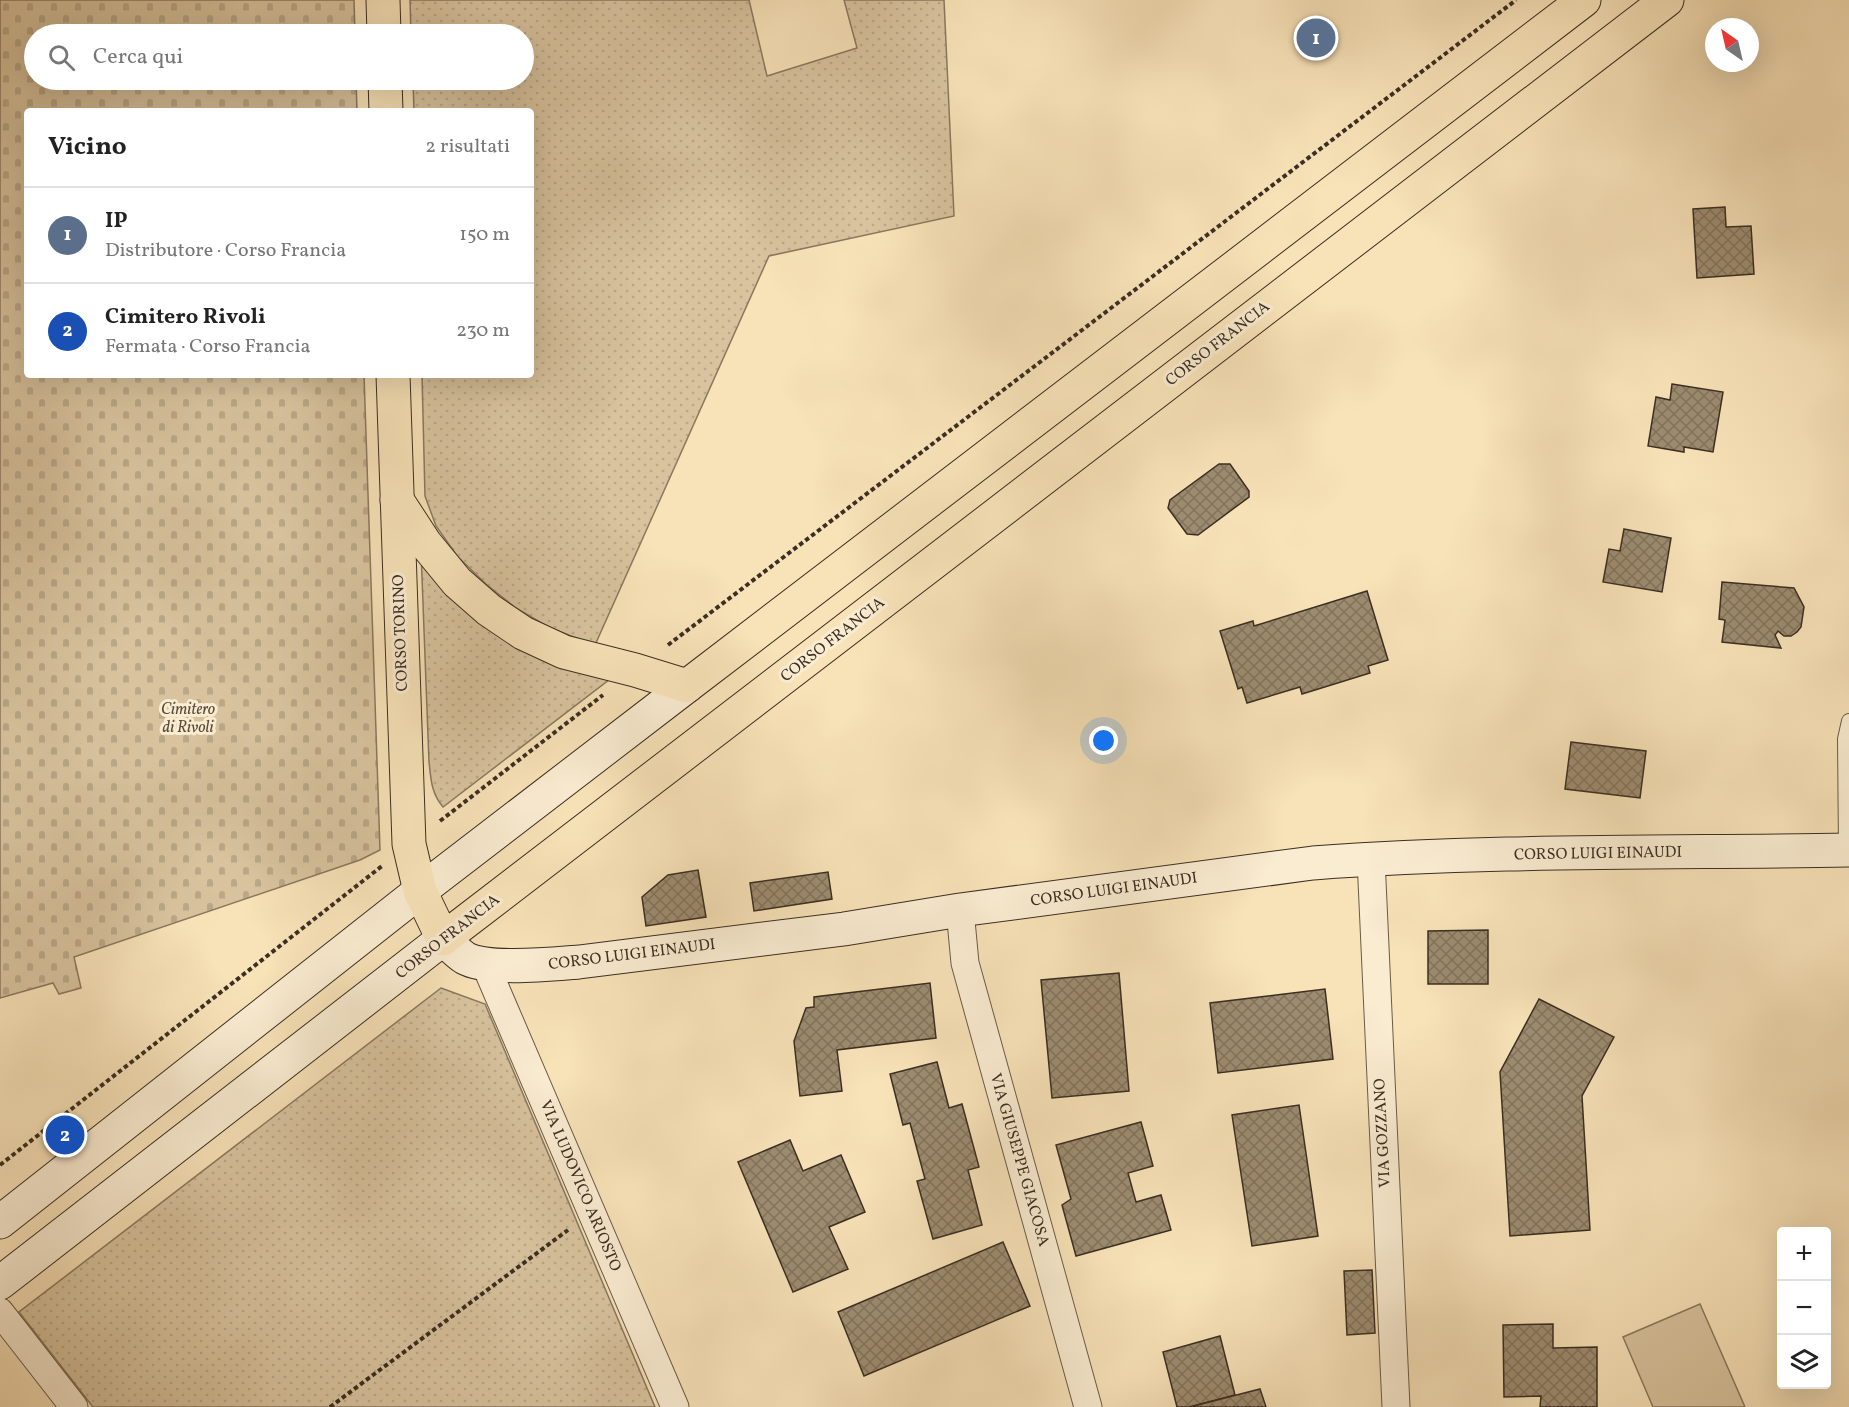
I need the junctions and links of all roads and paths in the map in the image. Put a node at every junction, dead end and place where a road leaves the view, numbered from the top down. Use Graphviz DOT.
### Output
graph roads {
  1 [pos="383,0"];
  2 [pos="1516,0"];
  3 [pos="1584,0"];
  4 [pos="1667,0"];
  5 [pos="384,24"];
  6 [pos="385,90"];
  7 [pos="386,108"];
  8 [pos="393,378"];
  9 [pos="396,499"];
  10 [pos="635,670"];
  11 [pos="687,686"];
  12 [pos="1849,721"];
  13 [pos="409,844"];
  14 [pos="1848,850"];
  15 [pos="1371,859"];
  16 [pos="420,891"];
  17 [pos="960,910"];
  18 [pos="443,939"];
  19 [pos="485,964"];
  20 [pos="0,1165"];
  21 [pos="591,1213"];
  22 [pos="0,1222"];
  23 [pos="0,1283"];
  24 [pos="0,1312"];
  25 [pos="74,1407"];
  26 [pos="330,1407"];
  27 [pos="675,1407"];
  28 [pos="1088,1407"];
  29 [pos="1396,1407"];
  1 -- 5 [label="main road"];
  2 -- 10 [label="path"];
  3 -- 11 [label="main road"];
  4 -- 18 [label="main road, CORSO FRANCIA"];
  6 -- 7 [label="main road"];
  8 -- 9 [label="main road, CORSO TORINO"];
  9 -- 10 [label="main road"];
  9 -- 13 [label="main road, CORSO TORINO"];
  10 -- 11 [label="main road"];
  10 -- 13 [label="path"];
  11 -- 16 [label="main road"];
  12 -- 14 [label="lane"];
  13 -- 16 [label="main road, CORSO TORINO"];
  13 -- 20 [label="path"];
  14 -- 15 [label="main road, CORSO LUIGI EINAUDI"];
  15 -- 17 [label="main road, CORSO LUIGI EINAUDI"];
  15 -- 29 [label="street, VIA GOZZANO"];
  16 -- 18 [label="main road, CORSO LUIGI EINAUDI"];
  16 -- 22 [label="main road"];
  17 -- 19 [label="main road, CORSO LUIGI EINAUDI"];
  17 -- 28 [label="street, VIA GIUSEPPE GIACOSA"];
  18 -- 19 [label="main road, CORSO LUIGI EINAUDI"];
  18 -- 23 [label="main road, CORSO FRANCIA"];
  19 -- 21 [label="street, VIA LUDOVICO ARIOSTO"];
  21 -- 26 [label="path"];
  21 -- 27 [label="street, VIA LUDOVICO ARIOSTO"];
  24 -- 25 [label="street"];
}
